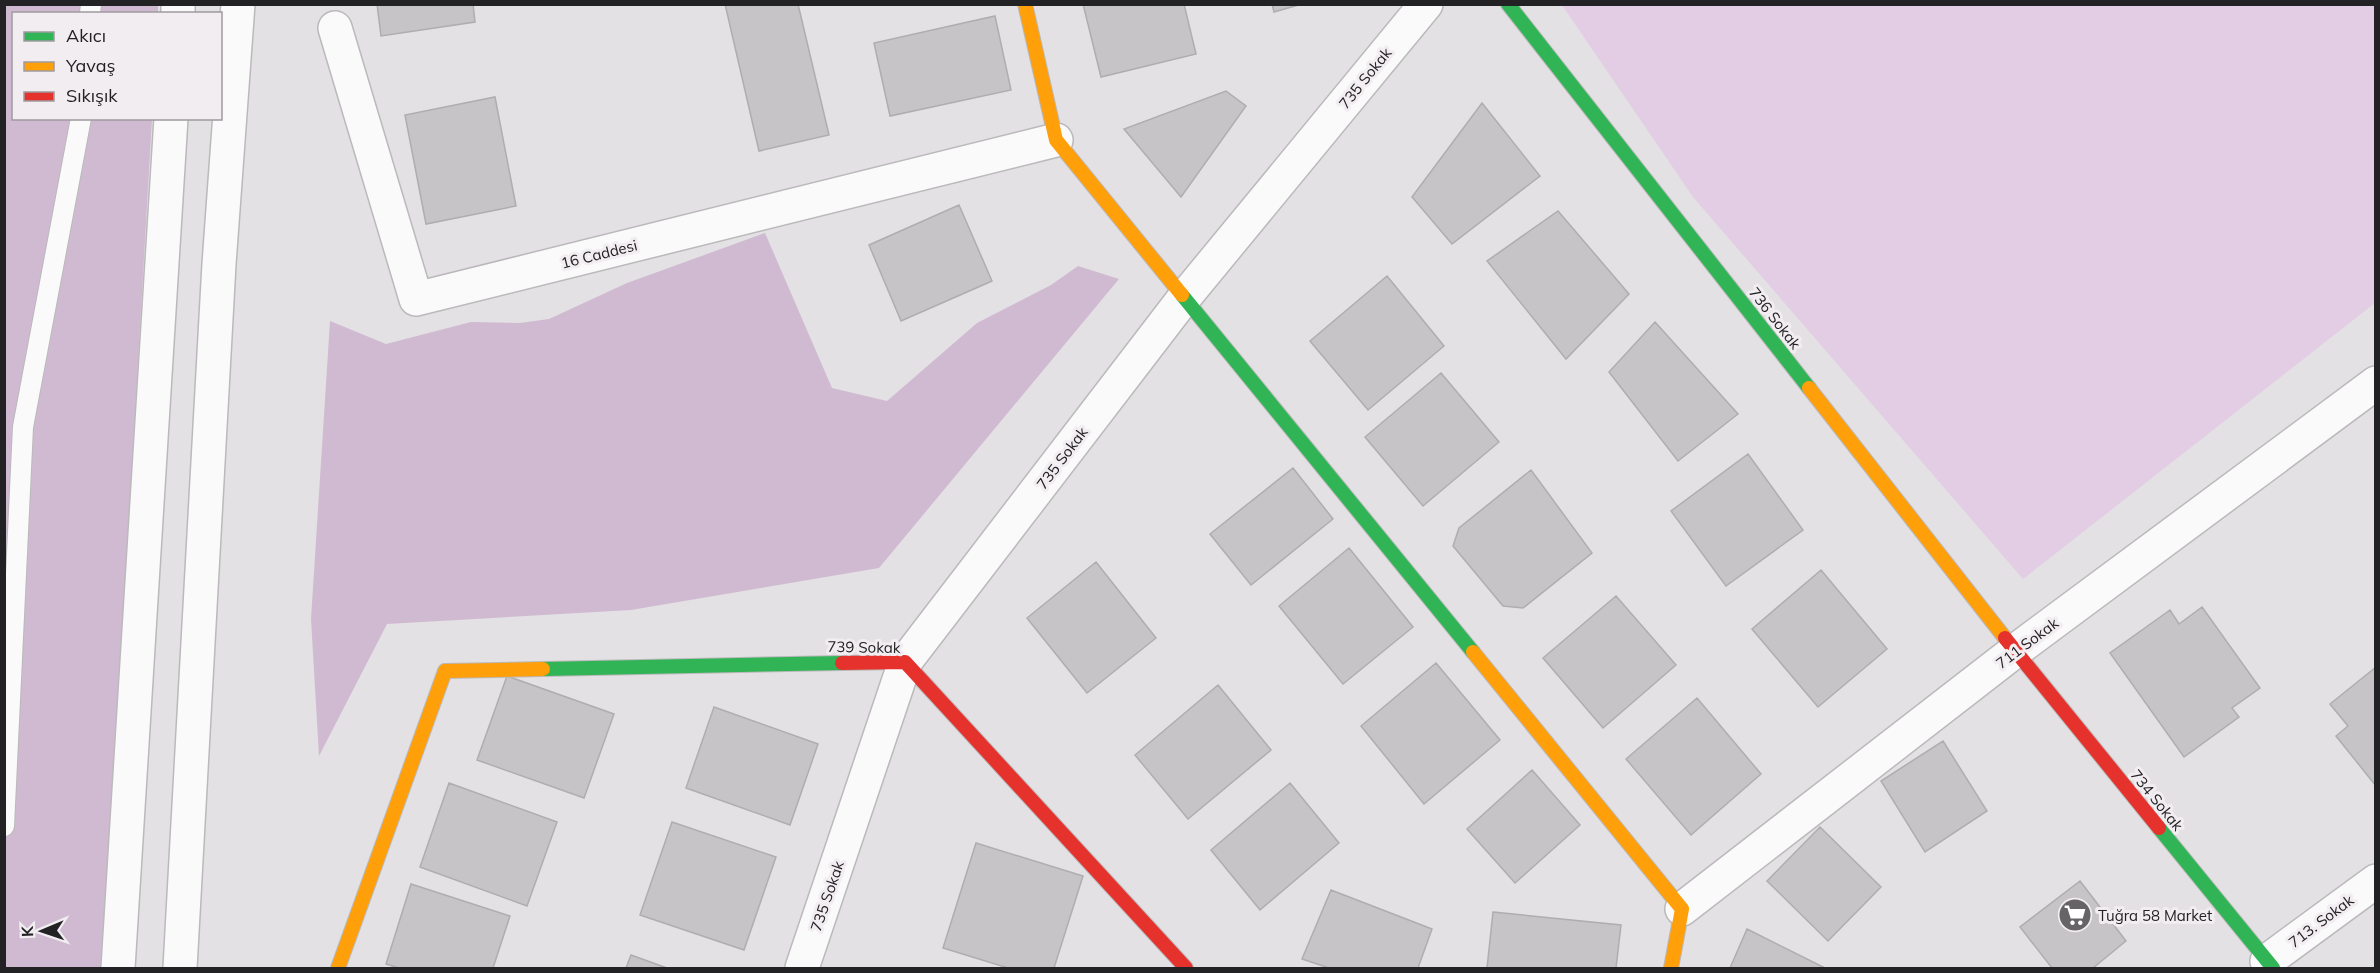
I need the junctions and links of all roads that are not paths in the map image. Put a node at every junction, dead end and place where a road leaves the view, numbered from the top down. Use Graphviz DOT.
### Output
graph roads {
  1 [pos="238,4"];
  2 [pos="1024,4"];
  3 [pos="1425,4"];
  4 [pos="1508,4"];
  5 [pos="335,28"];
  6 [pos="81,120"];
  7 [pos="171,120"];
  8 [pos="1056,140"];
  9 [pos="1184,298"];
  10 [pos="2376,383"];
  11 [pos="2015,651"];
  12 [pos="905,662"];
  13 [pos="4,826"];
  14 [pos="2376,881"];
  15 [pos="1682,909"];
  16 [pos="2270,965"];
  17 [pos="118,969"];
  18 [pos="180,969"];
  19 [pos="338,969"];
  20 [pos="802,969"];
  21 [pos="1186,969"];
  22 [pos="1671,969"];
  1 -- 18 [label="street"];
  2 -- 8 [label="street"];
  3 -- 9 [label="street, 735 Sokak"];
  4 -- 11 [label="street, 736 Sokak"];
  5 -- 8 [label="street, 16 Caddesi"];
  6 -- 13 [label="lane"];
  7 -- 17 [label="street"];
  8 -- 9 [label="street"];
  9 -- 12 [label="street, 735 Sokak"];
  9 -- 15 [label="street"];
  10 -- 11 [label="street, 711 Sokak"];
  11 -- 15 [label="street, 711 Sokak"];
  11 -- 16 [label="street, 734 Sokak"];
  12 -- 19 [label="street, 739 Sokak"];
  12 -- 20 [label="street, 735 Sokak"];
  12 -- 21 [label="street, 739 Sokak"];
  14 -- 16 [label="street, 713. Sokak"];
  15 -- 22 [label="street"];
}
